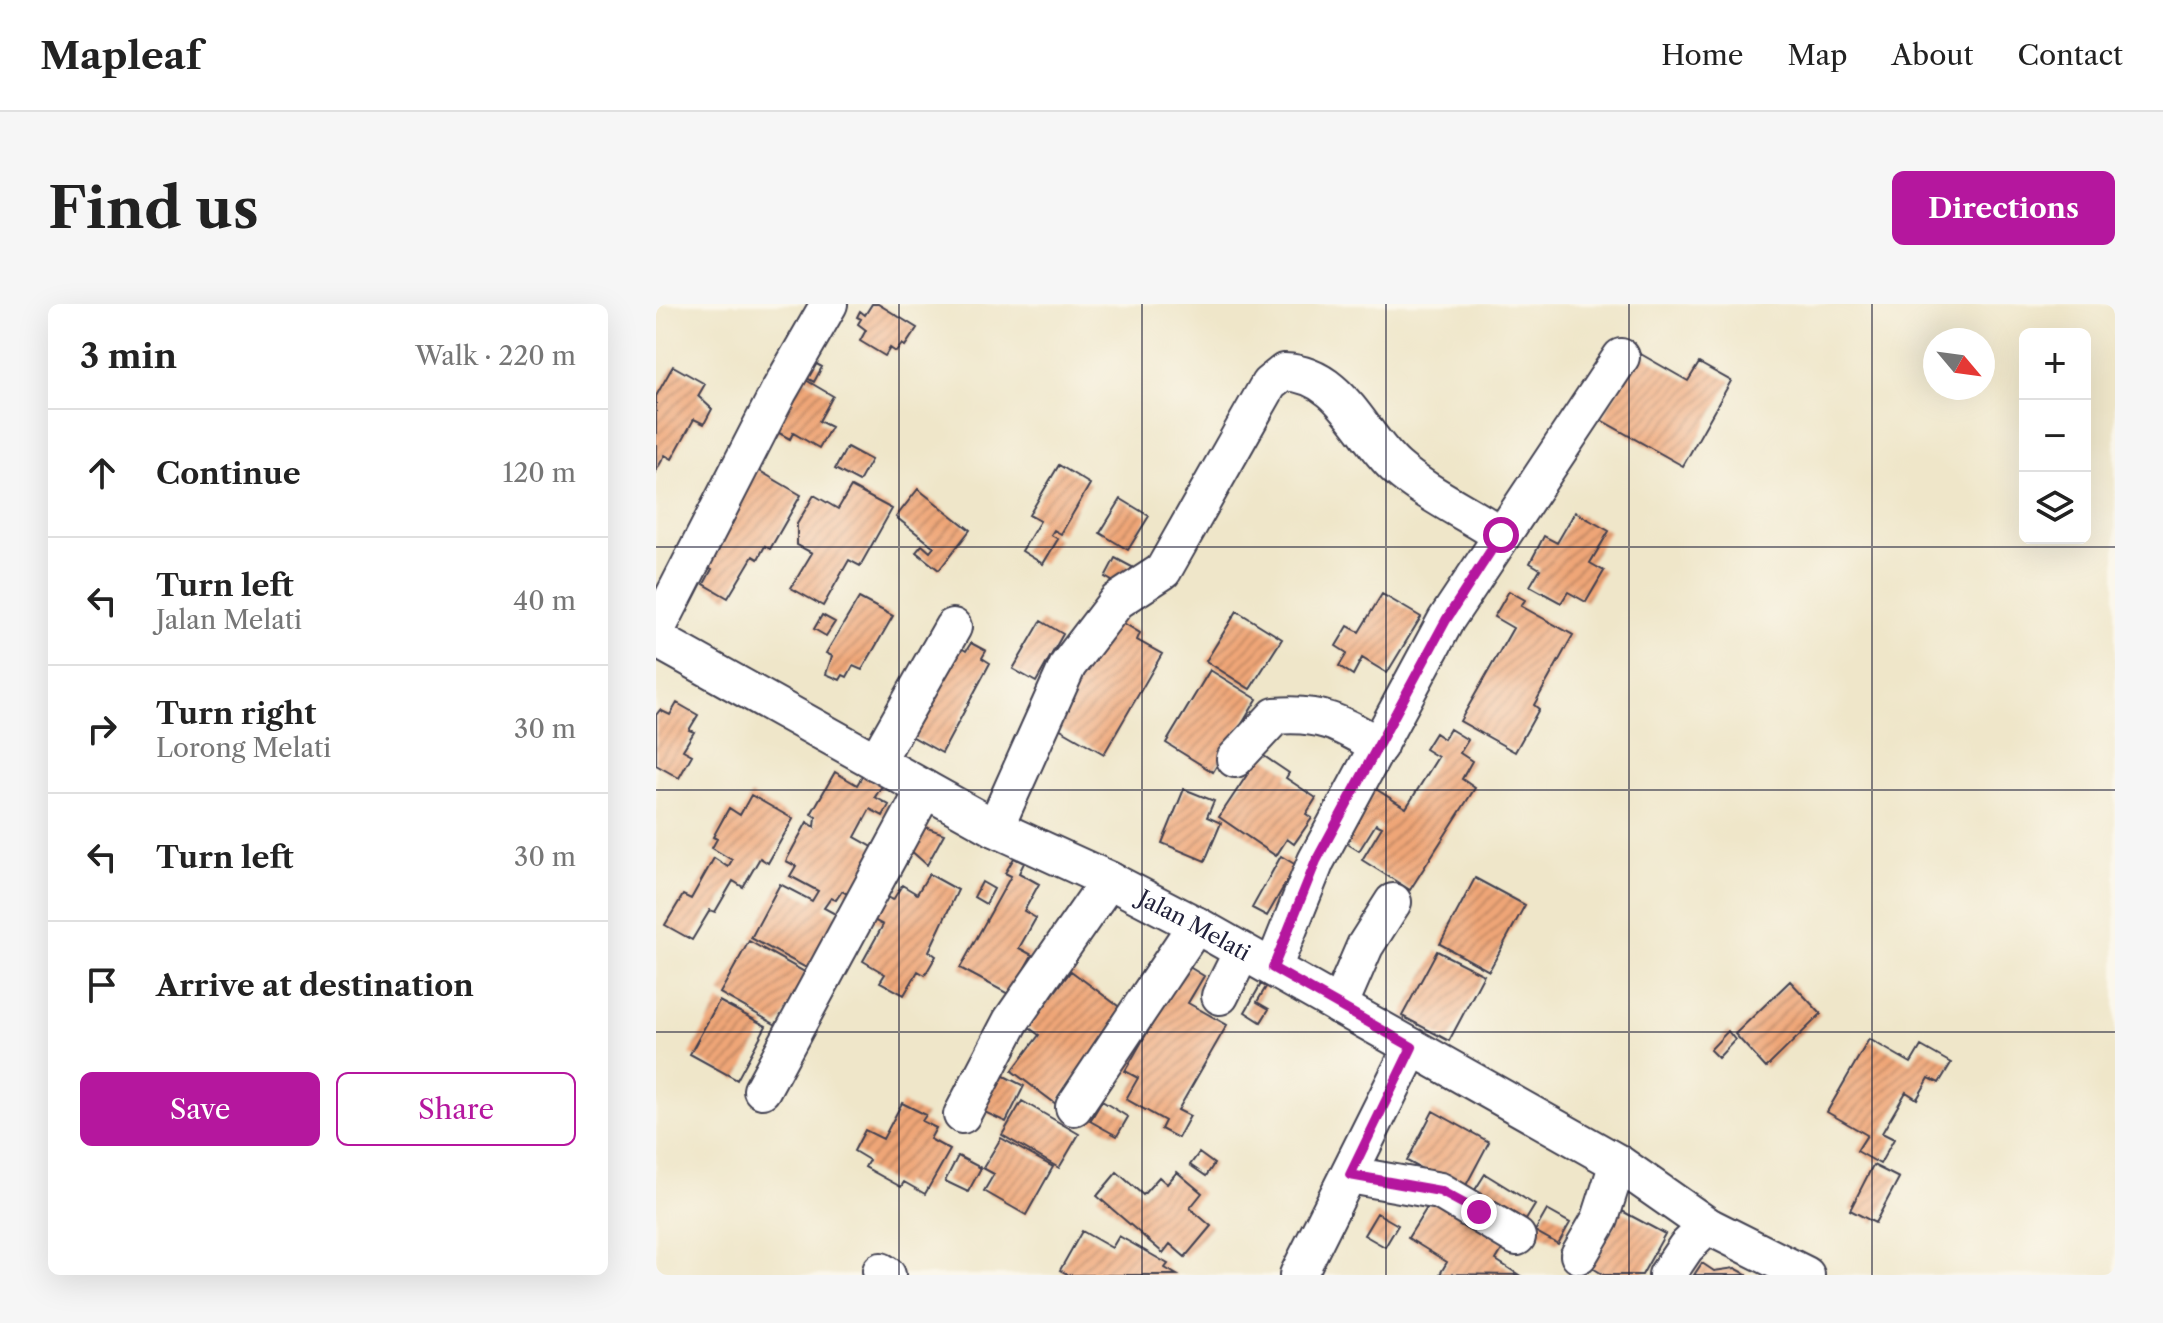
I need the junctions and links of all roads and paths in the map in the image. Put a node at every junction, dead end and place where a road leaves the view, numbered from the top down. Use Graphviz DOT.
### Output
graph roads {
  1 [pos="829,304"];
  2 [pos="1621,357"];
  3 [pos="1501,535"];
  4 [pos="953,627"];
  5 [pos="656,631"];
  6 [pos="656,639"];
  7 [pos="1379,746"];
  8 [pos="1235,759"];
  9 [pos="876,762"];
  10 [pos="925,789"];
  11 [pos="995,828"];
  12 [pos="1109,880"];
  13 [pos="1393,902"];
  14 [pos="1196,925"];
  15 [pos="1258,960"];
  16 [pos="1220,996"];
  17 [pos="1339,1006"];
  18 [pos="1412,1047"];
  19 [pos="762,1090"];
  20 [pos="1074,1107"];
  21 [pos="962,1115"];
  22 [pos="1618,1163"];
  23 [pos="1350,1175"];
  24 [pos="1708,1226"];
  25 [pos="1517,1237"];
  26 [pos="1579,1255"];
  27 [pos="1298,1275"];
  28 [pos="1667,1275"];
  29 [pos="1806,1275"];
  1 -- 5 [label="street"];
  2 -- 3 [label="street"];
  3 -- 7 [label="street"];
  3 -- 11 [label="street"];
  4 -- 9 [label="street"];
  6 -- 9 [label="street, Jalan Melati"];
  7 -- 8 [label="street"];
  7 -- 15 [label="street"];
  9 -- 10 [label="street, Jalan Melati"];
  10 -- 11 [label="street, Jalan Melati"];
  10 -- 19 [label="street"];
  11 -- 12 [label="street, Jalan Melati"];
  12 -- 14 [label="street, Jalan Melati"];
  12 -- 21 [label="street"];
  13 -- 17 [label="street"];
  14 -- 15 [label="street, Jalan Melati"];
  14 -- 20 [label="street"];
  15 -- 16 [label="street"];
  15 -- 17 [label="street, Jalan Melati"];
  17 -- 18 [label="street, Jalan Melati"];
  18 -- 22 [label="street, Jalan Melati"];
  18 -- 23 [label="street"];
  22 -- 24 [label="street, Jalan Melati"];
  22 -- 26 [label="street"];
  23 -- 25 [label="street"];
  23 -- 27 [label="street"];
  24 -- 28 [label="street"];
  24 -- 29 [label="street, Jalan Melati"];
}
